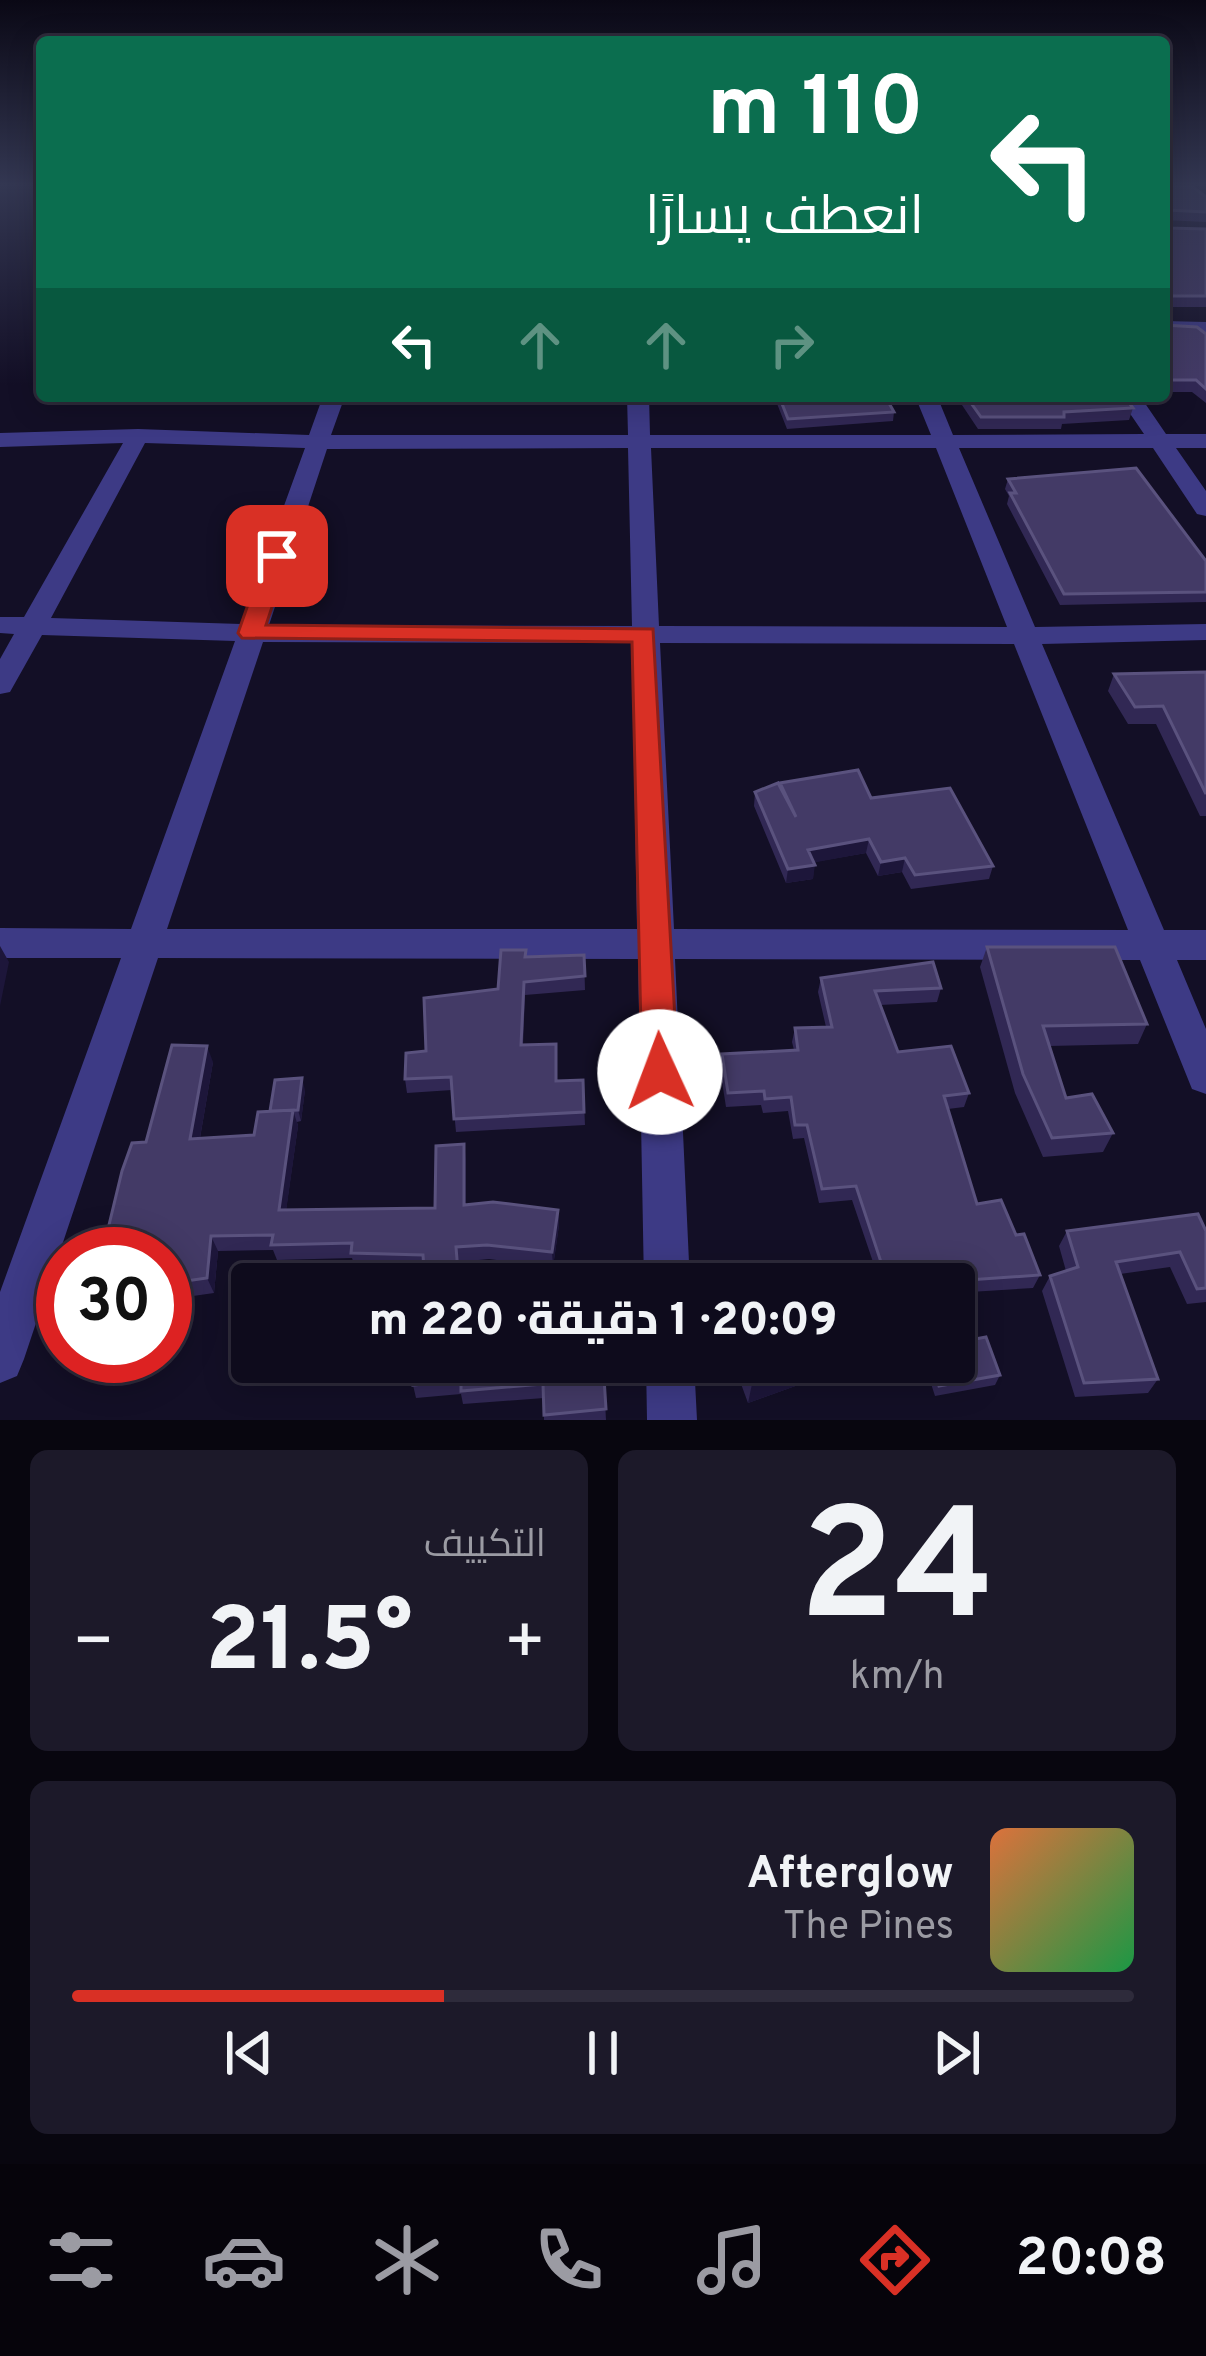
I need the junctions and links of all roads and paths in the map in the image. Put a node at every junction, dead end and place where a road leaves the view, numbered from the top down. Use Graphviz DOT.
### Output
graph roads {
  1 [pos="1170,327"];
  2 [pos="1206,328"];
  3 [pos="332,402"];
  4 [pos="638,402"];
  5 [pos="928,402"];
  6 [pos="1133,402"];
  7 [pos="138,436"];
  8 [pos="1158,439"];
  9 [pos="0,440"];
  10 [pos="1206,441"];
  11 [pos="316,442"];
  12 [pos="638,443"];
  13 [pos="944,444"];
  14 [pos="1206,509"];
  15 [pos="33,624"];
  16 [pos="0,625"];
  17 [pos="1206,632"];
  18 [pos="250,633"];
  19 [pos="644,634"];
  20 [pos="1024,637"];
  21 [pos="0,685"];
  22 [pos="0,943"];
  23 [pos="143,943"];
  24 [pos="655,944"];
  25 [pos="1152,945"];
  26 [pos="1206,945"];
  27 [pos="1206,1076"];
  28 [pos="667,1263"];
  29 [pos="0,1358"];
  30 [pos="671,1383"];
  31 [pos="672,1420"];
  1 -- 2 [label="street"];
  3 -- 11 [label="street"];
  4 -- 12 [label="street"];
  5 -- 13 [label="street"];
  6 -- 8 [label="street"];
  7 -- 9 [label="street"];
  7 -- 11 [label="street"];
  7 -- 15 [label="street"];
  8 -- 10 [label="street"];
  8 -- 13 [label="street"];
  8 -- 14 [label="street"];
  11 -- 12 [label="street"];
  11 -- 18 [label="street"];
  12 -- 13 [label="street"];
  12 -- 19 [label="street"];
  13 -- 20 [label="street"];
  15 -- 16 [label="street"];
  15 -- 18 [label="street"];
  15 -- 21 [label="street"];
  17 -- 20 [label="street"];
  18 -- 19 [label="street"];
  18 -- 23 [label="street"];
  19 -- 20 [label="street"];
  19 -- 24 [label="street"];
  20 -- 25 [label="street"];
  22 -- 23 [label="street"];
  23 -- 24 [label="street"];
  23 -- 29 [label="street"];
  24 -- 25 [label="street"];
  24 -- 28 [label="street"];
  25 -- 26 [label="street"];
  25 -- 27 [label="street"];
  30 -- 31 [label="street"];
}
